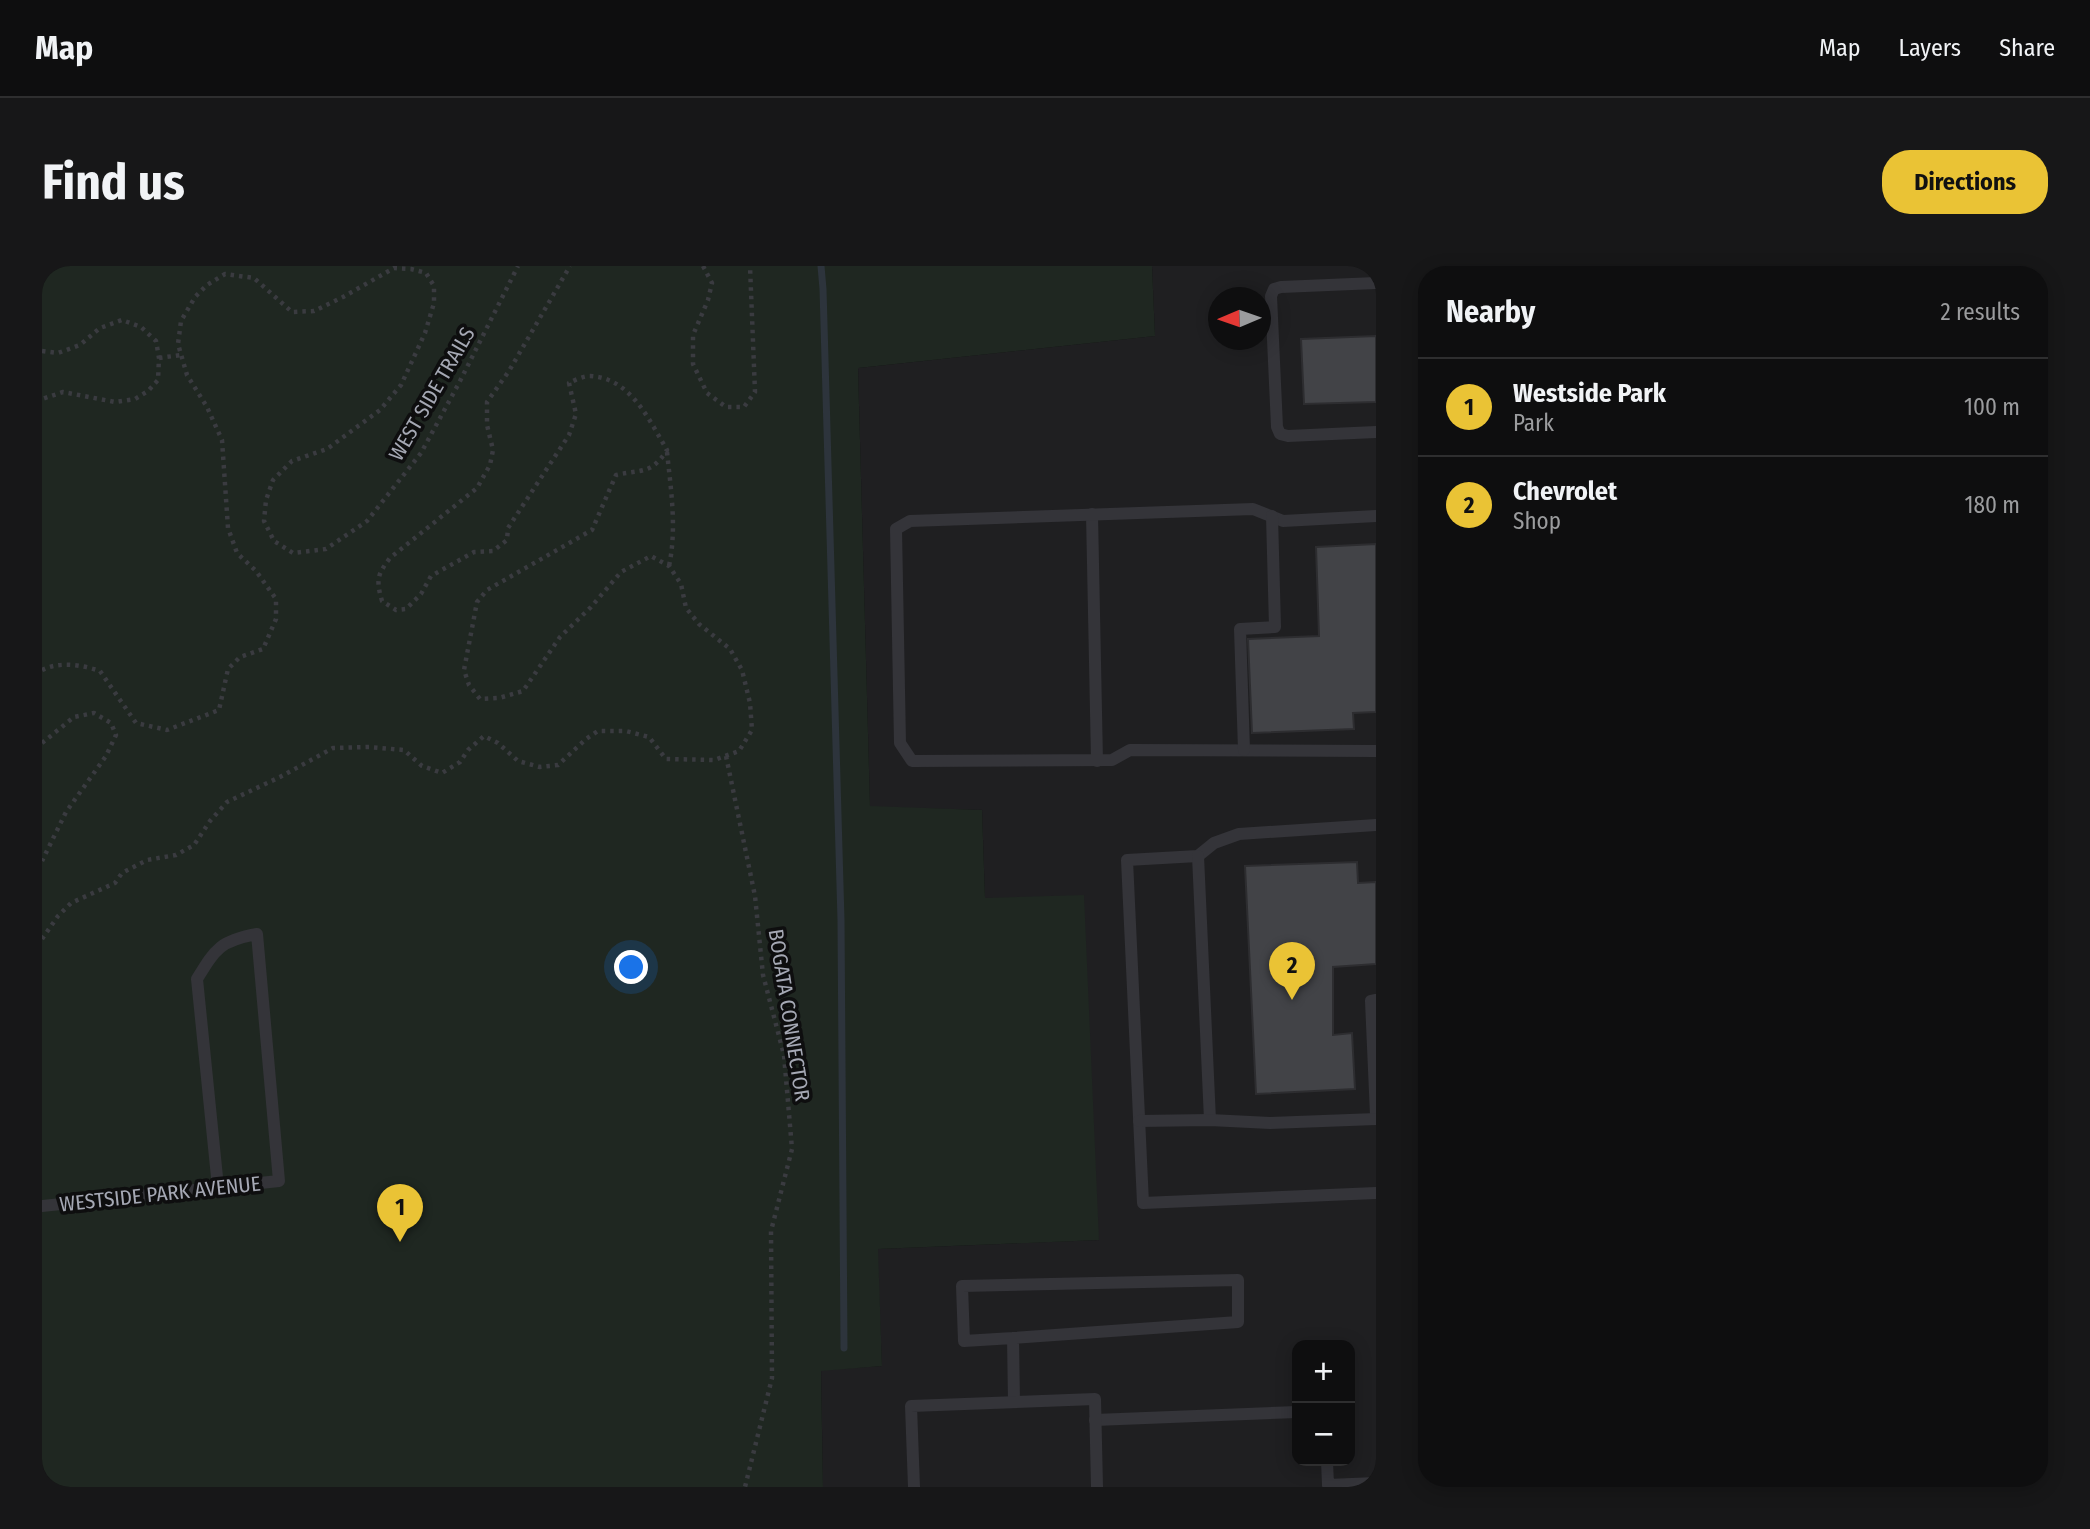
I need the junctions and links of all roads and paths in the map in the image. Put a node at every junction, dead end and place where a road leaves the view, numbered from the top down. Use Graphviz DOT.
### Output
graph roads {
  1 [pos="518,266"];
  2 [pos="570,266"];
  3 [pos="703,266"];
  4 [pos="750,266"];
  5 [pos="1376,283"];
  6 [pos="42,351"];
  7 [pos="181,355"];
  8 [pos="159,358"];
  9 [pos="42,399"];
  10 [pos="1376,432"];
  11 [pos="667,450"];
  12 [pos="1092,514"];
  13 [pos="1272,516"];
  14 [pos="1376,516"];
  15 [pos="669,566"];
  16 [pos="42,670"];
  17 [pos="42,743"];
  18 [pos="1244,750"];
  19 [pos="1376,751"];
  20 [pos="726,756"];
  21 [pos="1097,761"];
  22 [pos="1376,825"];
  23 [pos="1198,856"];
  24 [pos="42,861"];
  25 [pos="42,939"];
  26 [pos="1376,1000"];
  27 [pos="1376,1117"];
  28 [pos="1210,1120"];
  29 [pos="1139,1121"];
  30 [pos="218,1188"];
  31 [pos="1376,1193"];
  32 [pos="42,1206"];
  33 [pos="1013,1338"];
  34 [pos="1014,1402"];
  35 [pos="1292,1412"];
  36 [pos="1096,1420"];
  37 [pos="1327,1466"];
  38 [pos="1376,1483"];
  39 [pos="745,1487"];
  40 [pos="914,1487"];
  41 [pos="1097,1487"];
  1 -- 7 [label="path, WEST SIDE TRAILS"];
  2 -- 11 [label="path"];
  3 -- 4 [label="path"];
  5 -- 10 [label="lane"];
  6 -- 8 [label="path"];
  7 -- 8 [label="path"];
  7 -- 16 [label="path, WEST SIDE TRAILS"];
  8 -- 9 [label="path"];
  11 -- 15 [label="path"];
  11 -- 15 [label="path"];
  12 -- 13 [label="lane"];
  12 -- 21 [label="lane"];
  12 -- 21 [label="lane"];
  13 -- 14 [label="lane"];
  13 -- 18 [label="lane"];
  15 -- 20 [label="path"];
  17 -- 24 [label="path"];
  18 -- 19 [label="lane"];
  18 -- 21 [label="lane"];
  20 -- 25 [label="path"];
  20 -- 39 [label="path, BOGATA CONNECTOR"];
  22 -- 23 [label="lane"];
  23 -- 28 [label="lane"];
  23 -- 29 [label="lane"];
  26 -- 27 [label="lane"];
  27 -- 28 [label="lane"];
  28 -- 29 [label="lane"];
  29 -- 31 [label="lane"];
  30 -- 30 [label="lane, WESTSIDE PARK AVENUE"];
  30 -- 32 [label="lane, WESTSIDE PARK AVENUE"];
  33 -- 33 [label="lane"];
  33 -- 34 [label="lane"];
  34 -- 36 [label="lane"];
  34 -- 40 [label="lane"];
  35 -- 36 [label="lane"];
  36 -- 41 [label="lane"];
  37 -- 38 [label="lane"];
}
